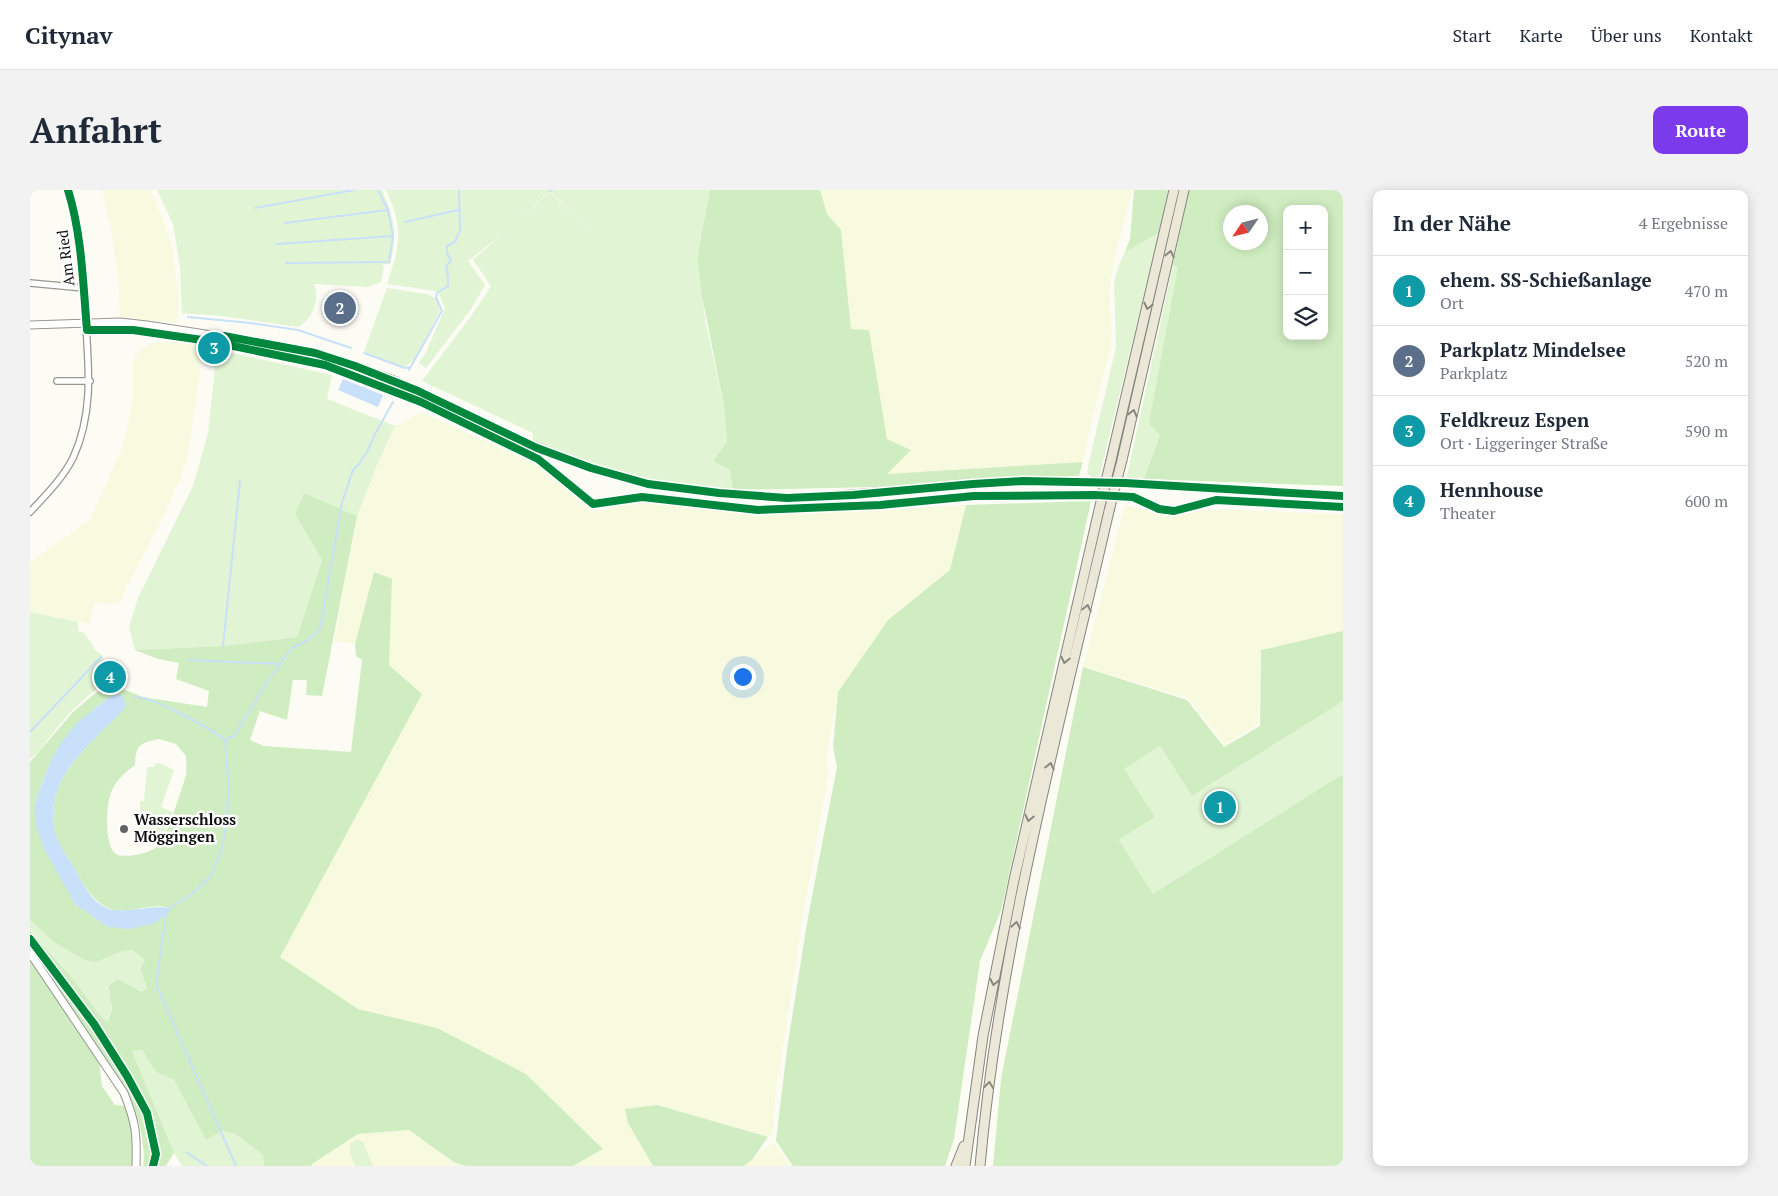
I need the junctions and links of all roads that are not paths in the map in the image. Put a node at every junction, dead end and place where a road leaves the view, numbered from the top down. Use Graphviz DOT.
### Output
graph roads {
  1 [pos="68,190"];
  2 [pos="1174,190"];
  3 [pos="1184,190"];
  4 [pos="30,283"];
  5 [pos="84,288"];
  6 [pos="86,324"];
  7 [pos="30,325"];
  8 [pos="57,381"];
  9 [pos="90,381"];
  10 [pos="1343,496"];
  11 [pos="30,512"];
  12 [pos="30,953"];
  13 [pos="960,1165"];
  14 [pos="136,1166"];
  15 [pos="980,1166"];
  1 -- 5 [label="street, Am Ried"];
  2 -- 13 [label="highway, one-way, bridge"];
  15 -- 3 [label="highway, one-way, bridge"];
  4 -- 5 [label="street"];
  5 -- 6 [label="street, Am Ried"];
  6 -- 7 [label="street"];
  6 -- 9 [label="street, Am Ried"];
  6 -- 10 [label="street"];
  8 -- 9 [label="street"];
  9 -- 11 [label="street, Am Ried"];
  12 -- 14 [label="street"];
}
